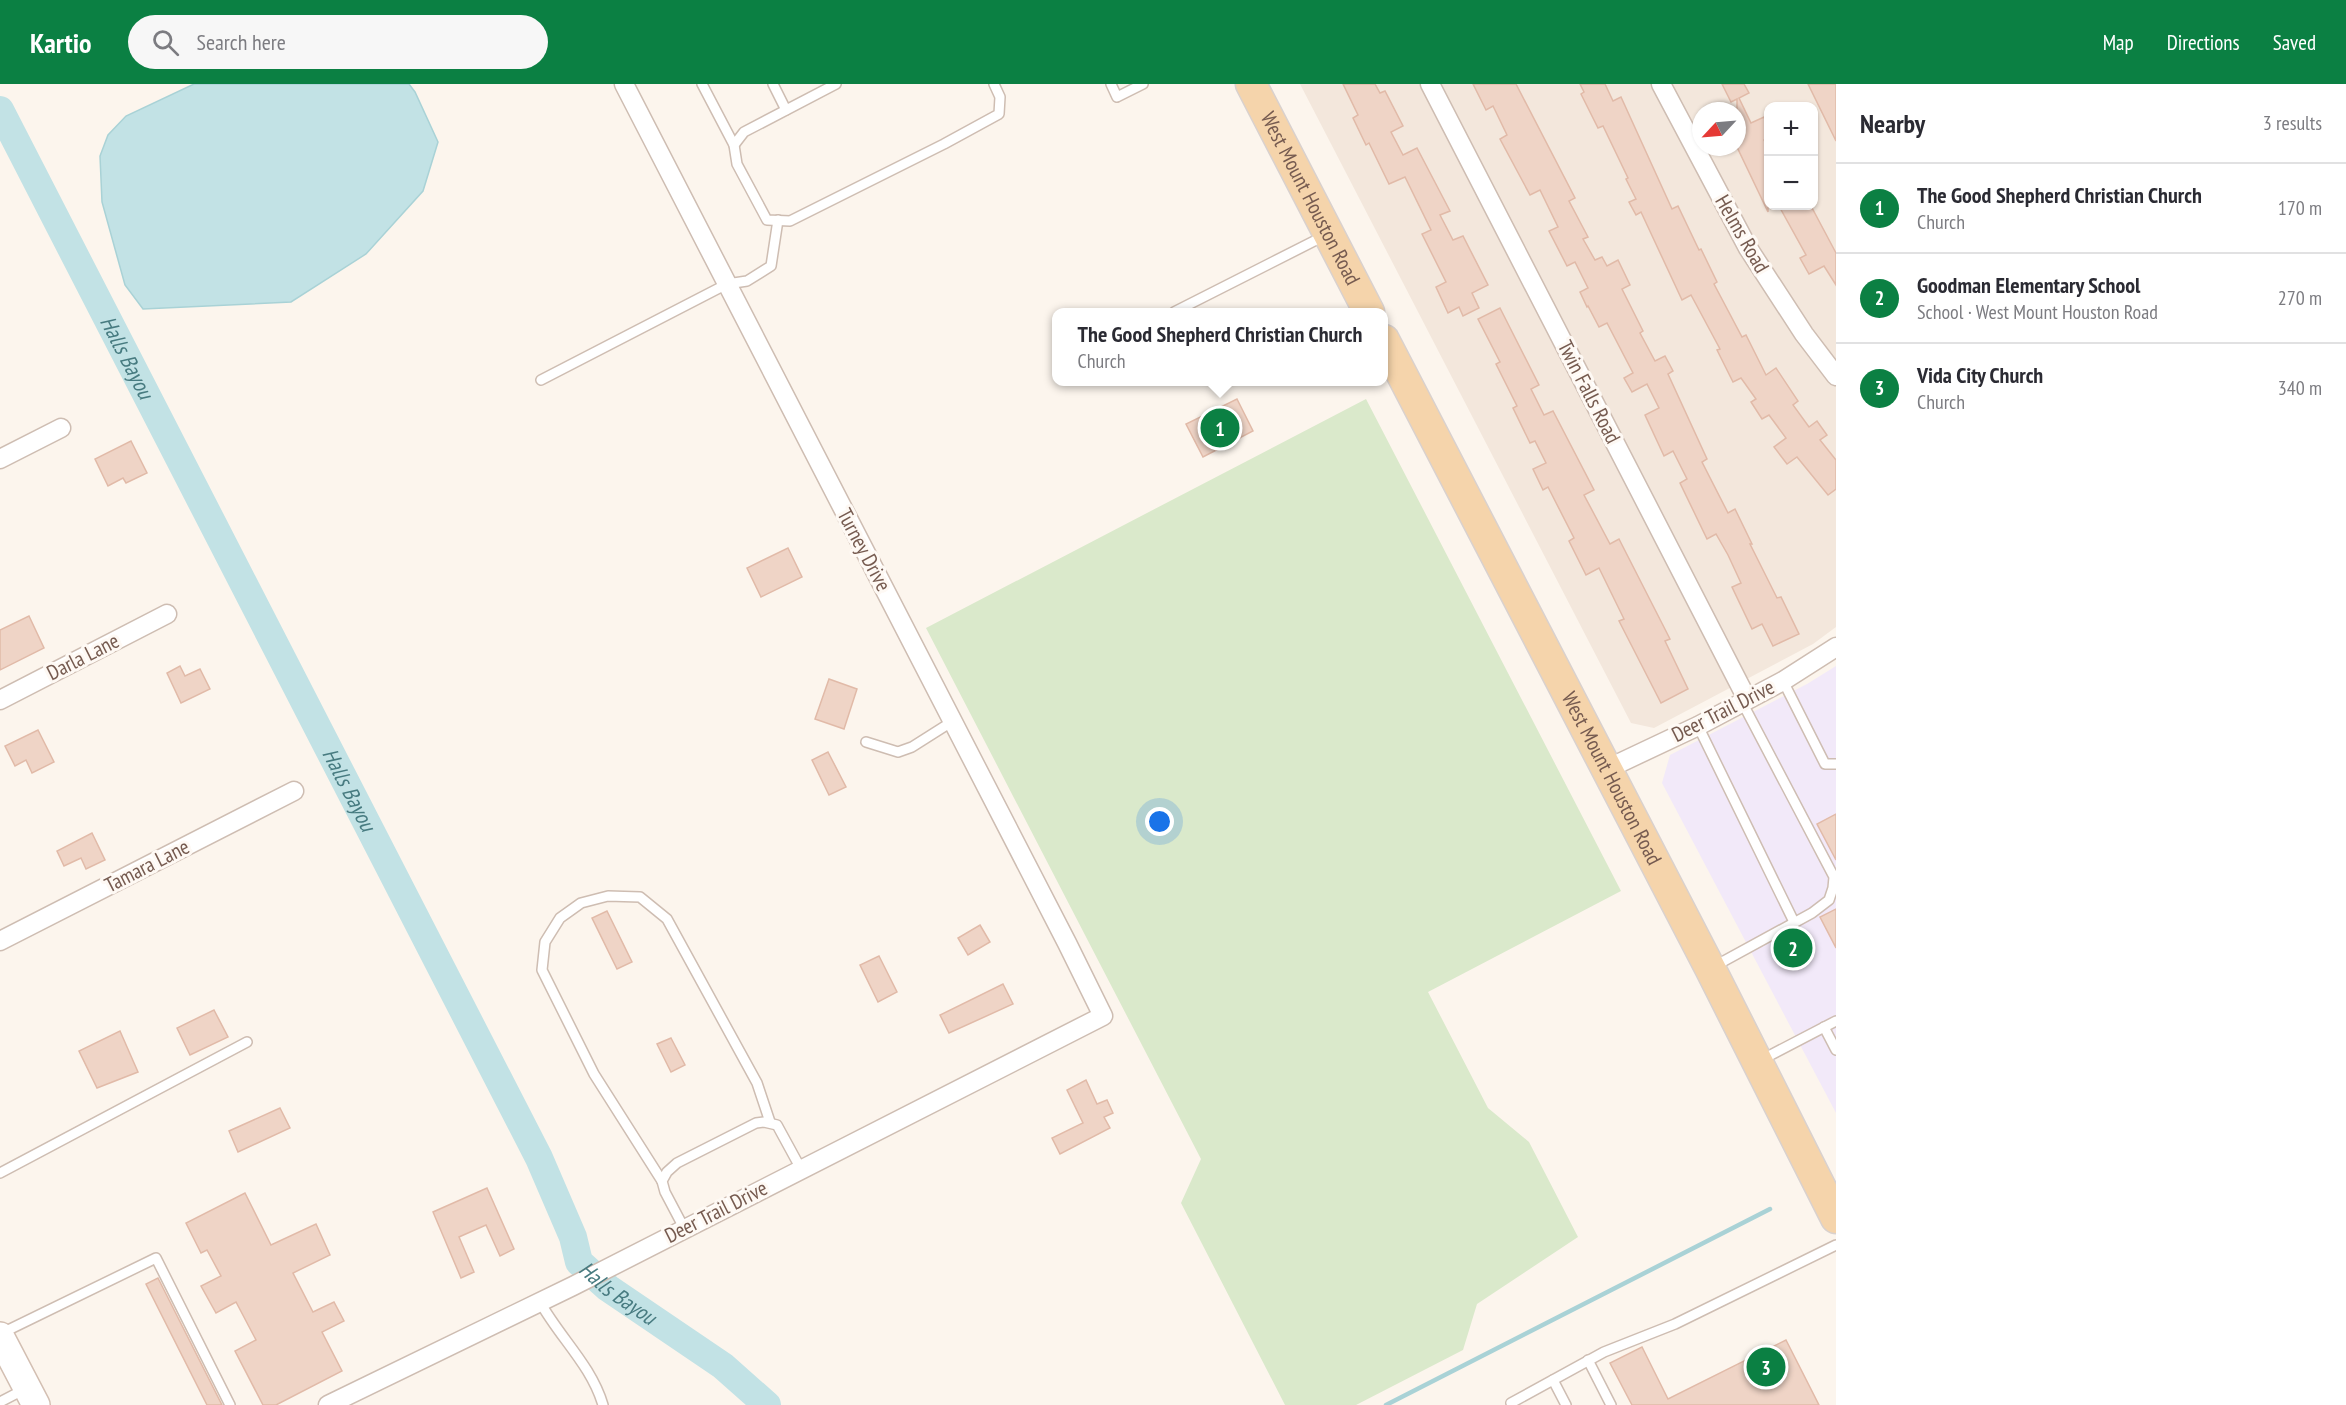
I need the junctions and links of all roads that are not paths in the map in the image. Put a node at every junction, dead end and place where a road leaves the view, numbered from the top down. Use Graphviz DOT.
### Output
graph roads {
  1 [pos="624,84"];
  2 [pos="702,84"];
  3 [pos="773,84"];
  4 [pos="836,84"];
  5 [pos="994,84"];
  6 [pos="1111,84"];
  7 [pos="1143,84"];
  8 [pos="1251,84"];
  9 [pos="1430,84"];
  10 [pos="1661,84"];
  11 [pos="786,110"];
  12 [pos="734,145"];
  13 [pos="778,220"];
  14 [pos="1328,234"];
  15 [pos="727,284"];
  16 [pos="1182,308"];
  17 [pos="1367,308"];
  18 [pos="1388,350"];
  19 [pos="1836,376"];
  20 [pos="541,380"];
  21 [pos="61,428"];
  22 [pos="0,459"];
  23 [pos="167,614"];
  24 [pos="1836,647"];
  25 [pos="1783,681"];
  26 [pos="0,700"];
  27 [pos="1745,701"];
  28 [pos="953,721"];
  29 [pos="1698,726"];
  30 [pos="866,742"];
  31 [pos="1836,764"];
  32 [pos="1607,769"];
  33 [pos="294,791"];
  34 [pos="1794,922"];
  35 [pos="0,941"];
  36 [pos="1710,968"];
  37 [pos="1103,1016"];
  38 [pos="1836,1022"];
  39 [pos="1824,1027"];
  40 [pos="247,1041"];
  41 [pos="1836,1050"];
  42 [pos="1757,1062"];
  43 [pos="770,1122"];
  44 [pos="801,1169"];
  45 [pos="0,1173"];
  46 [pos="662,1181"];
  47 [pos="1836,1218"];
  48 [pos="684,1228"];
  49 [pos="1836,1245"];
  50 [pos="540,1302"];
  51 [pos="0,1335"];
  52 [pos="1588,1360"];
  53 [pos="1553,1380"];
  54 [pos="31,1396"];
  55 [pos="0,1402"];
  56 [pos="230,1405"];
  57 [pos="328,1405"];
  58 [pos="603,1405"];
  59 [pos="1512,1405"];
  60 [pos="1566,1405"];
  61 [pos="1611,1405"];
  1 -- 15 [label="street, Turney Drive"];
  2 -- 12 [label="lane"];
  3 -- 11 [label="lane"];
  4 -- 11 [label="lane"];
  5 -- 13 [label="lane"];
  6 -- 7 [label="lane"];
  8 -- 14 [label="main road, West Mount Houston Road"];
  9 -- 27 [label="street, Twin Falls Road"];
  10 -- 19 [label="street, Helms Road"];
  11 -- 12 [label="lane"];
  12 -- 13 [label="lane"];
  13 -- 15 [label="lane"];
  14 -- 16 [label="lane"];
  14 -- 17 [label="main road, West Mount Houston Road"];
  15 -- 20 [label="lane"];
  15 -- 28 [label="street, Turney Drive"];
  18 -- 32 [label="main road, West Mount Houston Road"];
  21 -- 22 [label="street"];
  23 -- 26 [label="street, Darla Lane"];
  24 -- 25 [label="street, Deer Trail Drive"];
  25 -- 27 [label="street, Deer Trail Drive"];
  25 -- 31 [label="lane"];
  27 -- 29 [label="street, Deer Trail Drive"];
  27 -- 34 [label="lane"];
  28 -- 30 [label="lane"];
  28 -- 37 [label="street, Turney Drive"];
  29 -- 32 [label="street, Deer Trail Drive"];
  29 -- 34 [label="lane"];
  32 -- 36 [label="main road, West Mount Houston Road"];
  33 -- 35 [label="street, Tamara Lane"];
  34 -- 36 [label="lane"];
  36 -- 42 [label="main road, West Mount Houston Road"];
  37 -- 44 [label="street, Deer Trail Drive"];
  38 -- 39 [label="lane"];
  39 -- 41 [label="lane"];
  39 -- 42 [label="lane"];
  40 -- 45 [label="lane"];
  42 -- 47 [label="main road, West Mount Houston Road"];
  43 -- 44 [label="lane"];
  43 -- 46 [label="lane"];
  43 -- 46 [label="lane"];
  44 -- 48 [label="street, Deer Trail Drive"];
  46 -- 48 [label="lane"];
  48 -- 50 [label="street, Deer Trail Drive"];
  49 -- 52 [label="lane"];
  50 -- 57 [label="street, Deer Trail Drive"];
  50 -- 58 [label="lane"];
  51 -- 54 [label="street"];
  51 -- 56 [label="lane"];
  52 -- 53 [label="lane"];
  52 -- 61 [label="lane"];
  53 -- 59 [label="lane"];
  53 -- 60 [label="lane"];
  54 -- 55 [label="lane"];
}
